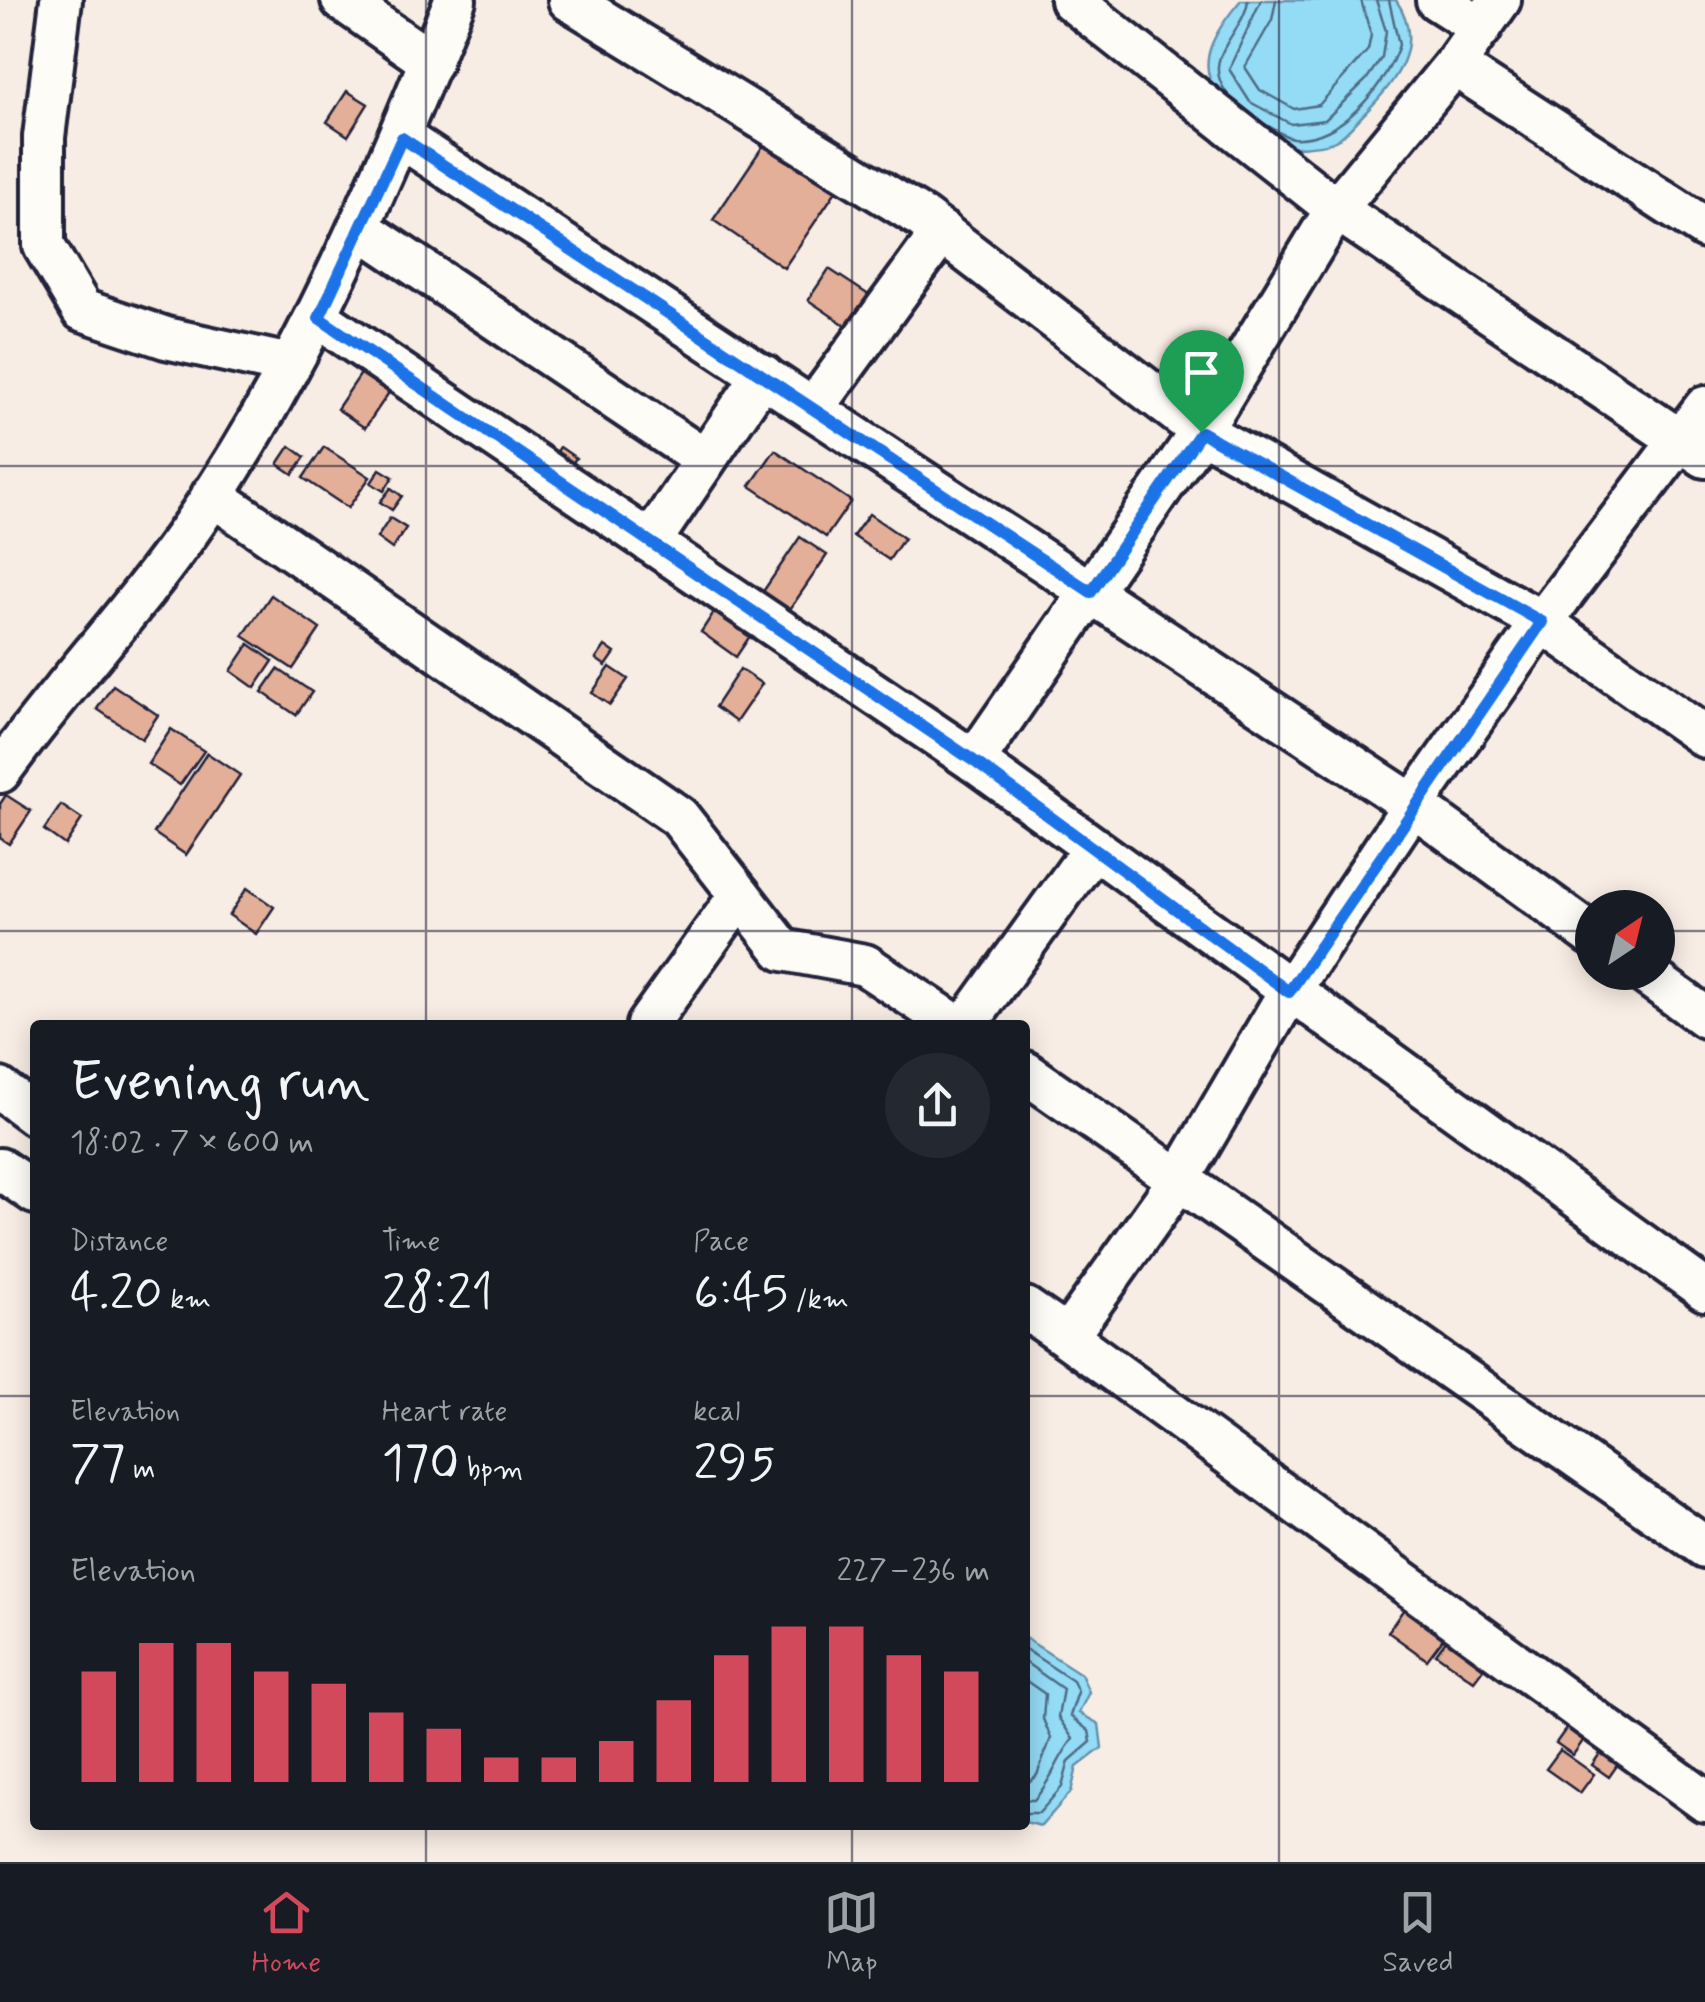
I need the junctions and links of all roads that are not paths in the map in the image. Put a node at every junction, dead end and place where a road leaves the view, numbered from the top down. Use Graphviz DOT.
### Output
graph roads {
  1 [pos="60,0"];
  2 [pos="342,0"];
  3 [pos="455,0"];
  4 [pos="569,0"];
  5 [pos="1070,0"];
  6 [pos="1436,0"];
  7 [pos="1490,14"];
  8 [pos="431,62"];
  9 [pos="1454,65"];
  10 [pos="402,138"];
  11 [pos="1336,209"];
  12 [pos="360,228"];
  13 [pos="1705,228"];
  14 [pos="942,232"];
  15 [pos="319,318"];
  16 [pos="290,365"];
  17 [pos="763,376"];
  18 [pos="1705,407"];
  19 [pos="813,408"];
  20 [pos="1201,432"];
  21 [pos="1693,448"];
  22 [pos="705,460"];
  23 [pos="212,495"];
  24 [pos="650,542"];
  25 [pos="1091,592"];
  26 [pos="1542,622"];
  27 [pos="1705,736"];
  28 [pos="974,761"];
  29 [pos="0,772"];
  30 [pos="1413,804"];
  31 [pos="1093,850"];
  32 [pos="740,895"];
  33 [pos="1575,923"];
  34 [pos="1668,990"];
  35 [pos="1289,992"];
  36 [pos="1705,1017"];
  37 [pos="651,1020"];
  38 [pos="948,1020"];
  39 [pos="970,1020"];
  40 [pos="1030,1075"];
  41 [pos="0,1089"];
  42 [pos="30,1111"];
  43 [pos="0,1168"];
  44 [pos="1181,1177"];
  45 [pos="30,1189"];
  46 [pos="1705,1290"];
  47 [pos="1030,1311"];
  48 [pos="1067,1337"];
  49 [pos="1705,1547"];
  50 [pos="1705,1801"];
  1 -- 16 [label="street"];
  2 -- 8 [label="street"];
  3 -- 8 [label="street"];
  4 -- 14 [label="street"];
  5 -- 11 [label="street"];
  6 -- 7 [label="street"];
  7 -- 9 [label="street"];
  8 -- 10 [label="street"];
  9 -- 11 [label="street"];
  9 -- 13 [label="street"];
  10 -- 12 [label="street"];
  10 -- 17 [label="street"];
  11 -- 20 [label="street"];
  11 -- 21 [label="street"];
  12 -- 15 [label="street"];
  12 -- 22 [label="street"];
  14 -- 19 [label="street"];
  14 -- 20 [label="street"];
  15 -- 16 [label="street"];
  15 -- 24 [label="street"];
  16 -- 23 [label="street"];
  17 -- 19 [label="street"];
  17 -- 22 [label="street"];
  18 -- 21 [label="street"];
  19 -- 25 [label="street"];
  20 -- 25 [label="street"];
  20 -- 26 [label="street"];
  21 -- 26 [label="street"];
  22 -- 24 [label="street"];
  23 -- 29 [label="street"];
  23 -- 32 [label="street"];
  24 -- 28 [label="street"];
  25 -- 28 [label="street"];
  25 -- 30 [label="street"];
  26 -- 27 [label="street"];
  26 -- 30 [label="street"];
  28 -- 31 [label="street"];
  30 -- 33 [label="street"];
  30 -- 35 [label="street"];
  31 -- 35 [label="street"];
  31 -- 39 [label="street"];
  32 -- 37 [label="street"];
  32 -- 38 [label="street"];
  34 -- 36 [label="street"];
  35 -- 44 [label="street"];
  35 -- 46 [label="street"];
  40 -- 44 [label="street"];
  41 -- 42 [label="street"];
  43 -- 45 [label="street"];
  44 -- 48 [label="street"];
  44 -- 49 [label="street"];
  47 -- 48 [label="street"];
  48 -- 50 [label="street"];
}
